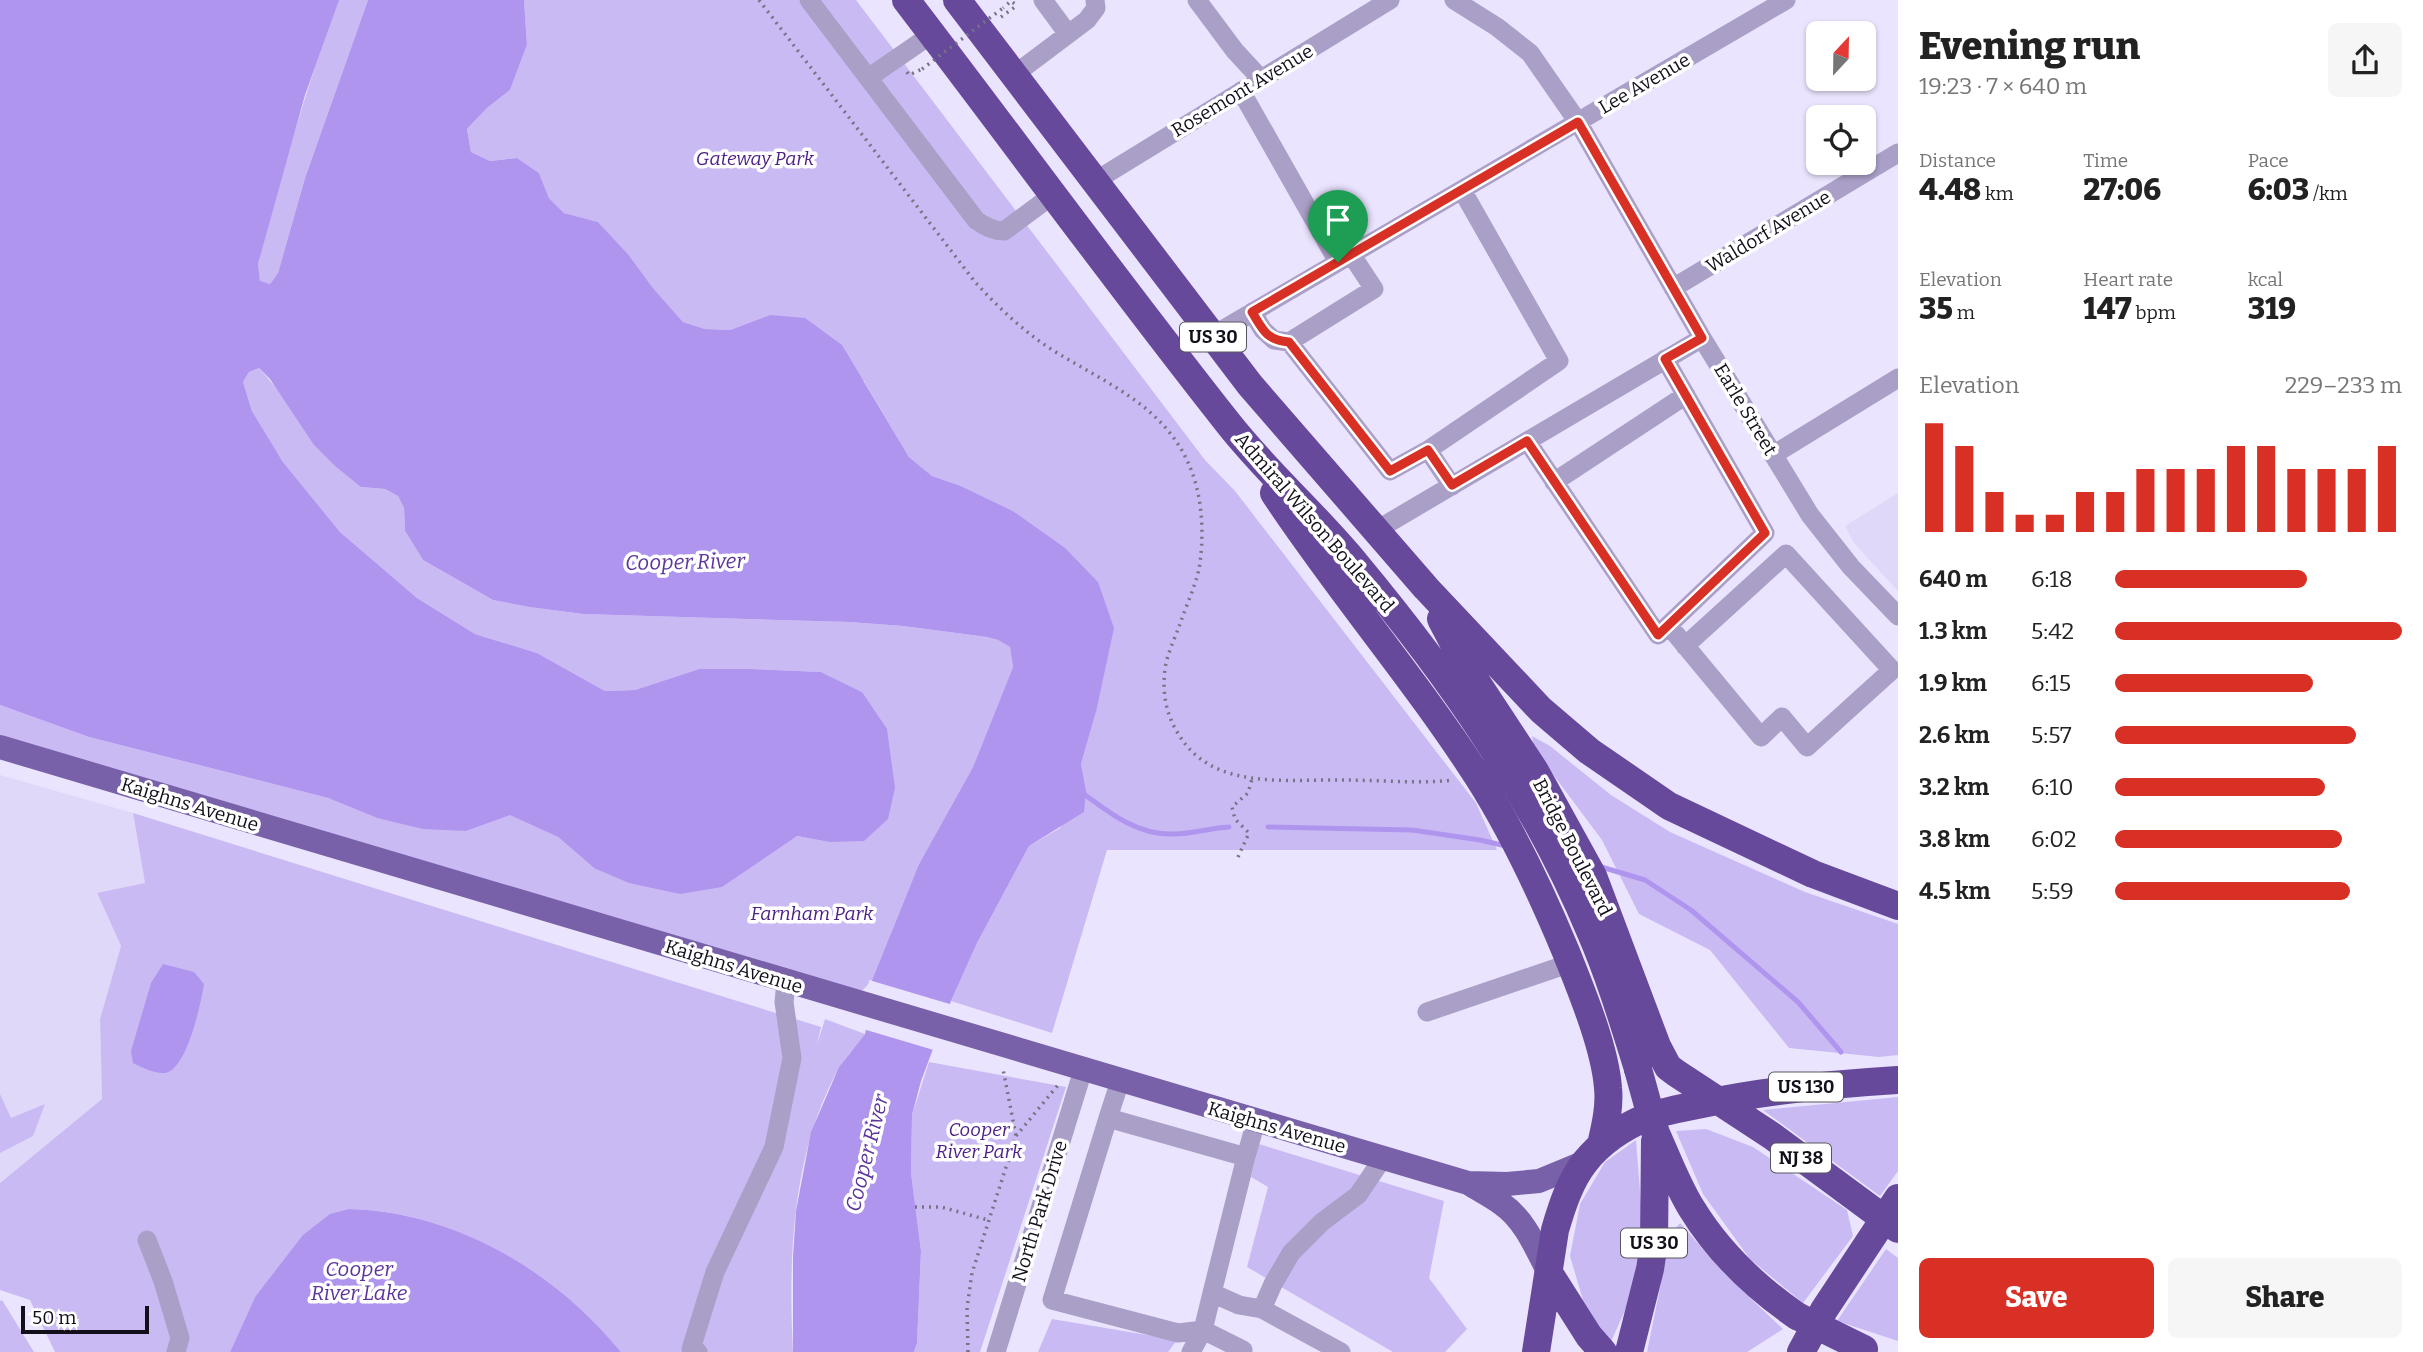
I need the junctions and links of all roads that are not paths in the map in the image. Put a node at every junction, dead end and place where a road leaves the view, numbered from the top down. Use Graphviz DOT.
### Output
graph roads {
  1 [pos="809,0"];
  2 [pos="906,0"];
  3 [pos="957,0"];
  4 [pos="1043,0"];
  5 [pos="1095,0"];
  6 [pos="1198,0"];
  7 [pos="1390,0"];
  8 [pos="1454,0"];
  9 [pos="1786,0"];
  10 [pos="932,34"];
  11 [pos="1068,34"];
  12 [pos="1014,75"];
  13 [pos="868,78"];
  14 [pos="1261,79"];
  15 [pos="1241,91"];
  16 [pos="1578,122"];
  17 [pos="1898,153"];
  18 [pos="1095,181"];
  19 [pos="1462,190"];
  20 [pos="1054,194"];
  21 [pos="1344,258"];
  22 [pos="1673,288"];
  23 [pos="1252,312"];
  24 [pos="1212,336"];
  25 [pos="1702,338"];
  26 [pos="1289,342"];
  27 [pos="1665,359"];
  28 [pos="1898,378"];
  29 [pos="1686,395"];
  30 [pos="1231,426"];
  31 [pos="1527,441"];
  32 [pos="1428,450"];
  33 [pos="1773,455"];
  34 [pos="1555,482"];
  35 [pos="1452,485"];
  36 [pos="1375,531"];
  37 [pos="1426,588"];
  38 [pos="1898,616"];
  39 [pos="1669,625"];
  40 [pos="1685,646"];
  41 [pos="0,747"];
  42 [pos="1738,840"];
  43 [pos="1898,887"];
  44 [pos="1898,906"];
  45 [pos="1570,964"];
  46 [pos="786,982"];
  47 [pos="1427,1012"];
  48 [pos="1083,1070"];
  49 [pos="1898,1080"];
  50 [pos="1120,1081"];
  51 [pos="1715,1101"];
  52 [pos="1108,1118"];
  53 [pos="1256,1121"];
  54 [pos="1655,1131"];
  55 [pos="1593,1154"];
  56 [pos="1246,1157"];
  57 [pos="1383,1158"];
  58 [pos="1468,1183"];
  59 [pos="1893,1215"];
  60 [pos="147,1240"];
  61 [pos="1549,1273"];
  62 [pos="1212,1293"];
  63 [pos="1262,1310"];
  64 [pos="1811,1313"];
  65 [pos="1203,1329"];
  66 [pos="1869,1351"];
  67 [pos="176,1352"];
  68 [pos="698,1352"];
  69 [pos="996,1352"];
  70 [pos="1191,1352"];
  71 [pos="1242,1352"];
  72 [pos="1341,1352"];
  73 [pos="1536,1352"];
  74 [pos="1603,1352"];
  75 [pos="1629,1352"];
  76 [pos="1779,1352"];
  77 [pos="1801,1352"];
  1 -- 13 [label="street"];
  2 -- 10 [label="highway, Admiral Wilson Boulevard / US 30"];
  3 -- 12 [label="highway, Admiral Wilson Boulevard / US 30"];
  4 -- 11 [label="street"];
  5 -- 11 [label="street"];
  6 -- 14 [label="street"];
  7 -- 14 [label="street, Rosemont Avenue"];
  8 -- 16 [label="street, Earle Street"];
  9 -- 16 [label="street, Lee Avenue"];
  10 -- 13 [label="street"];
  10 -- 20 [label="highway, Admiral Wilson Boulevard / US 30"];
  11 -- 12 [label="street"];
  12 -- 18 [label="highway, Admiral Wilson Boulevard / US 30"];
  13 -- 20 [label="street"];
  14 -- 15 [label="street, Rosemont Avenue"];
  15 -- 18 [label="street, Rosemont Avenue"];
  15 -- 21 [label="street"];
  16 -- 19 [label="street, Lee Avenue"];
  16 -- 22 [label="street, Earle Street"];
  17 -- 22 [label="street, Waldorf Avenue"];
  18 -- 24 [label="highway, Admiral Wilson Boulevard / US 30"];
  19 -- 21 [label="street, Lee Avenue"];
  19 -- 32 [label="street"];
  20 -- 30 [label="highway, Admiral Wilson Boulevard / US 30"];
  21 -- 23 [label="street, Lee Avenue"];
  21 -- 26 [label="street"];
  22 -- 25 [label="street, Earle Street"];
  23 -- 24 [label="street, Lee Avenue"];
  23 -- 26 [label="street"];
  24 -- 36 [label="highway, Admiral Wilson Boulevard / US 30"];
  25 -- 27 [label="street"];
  25 -- 33 [label="street, Earle Street"];
  26 -- 32 [label="street"];
  27 -- 29 [label="street"];
  27 -- 31 [label="street"];
  28 -- 33 [label="street"];
  29 -- 34 [label="street"];
  29 -- 39 [label="street"];
  30 -- 45 [label="highway"];
  30 -- 54 [label="highway, Admiral Wilson Boulevard / US 30, bridge"];
  31 -- 34 [label="street"];
  31 -- 35 [label="street"];
  32 -- 35 [label="street"];
  33 -- 38 [label="street, Earle Street"];
  34 -- 39 [label="street"];
  35 -- 36 [label="street"];
  36 -- 37 [label="highway, Admiral Wilson Boulevard / US 30"];
  37 -- 42 [label="highway, Admiral Wilson Boulevard / US 30"];
  37 -- 51 [label="highway, Bridge Boulevard"];
  39 -- 40 [label="street"];
  40 -- 40 [label="street"];
  41 -- 46 [label="main road, Kaighns Avenue"];
  42 -- 43 [label="highway"];
  42 -- 44 [label="highway, Admiral Wilson Boulevard / US 30"];
  45 -- 47 [label="street"];
  45 -- 55 [label="highway"];
  46 -- 48 [label="main road, Kaighns Avenue"];
  46 -- 68 [label="street"];
  48 -- 50 [label="main road, Kaighns Avenue"];
  48 -- 69 [label="street, North Park Drive"];
  49 -- 51 [label="highway, US 130"];
  50 -- 52 [label="street"];
  50 -- 53 [label="main road, Kaighns Avenue"];
  51 -- 55 [label="highway, US 130"];
  51 -- 59 [label="highway, NJ 38"];
  52 -- 56 [label="street"];
  52 -- 65 [label="street"];
  53 -- 56 [label="street"];
  53 -- 57 [label="main road, Kaighns Avenue"];
  54 -- 64 [label="highway"];
  54 -- 75 [label="highway, US 30"];
  55 -- 58 [label="main road, Kaighns Avenue"];
  55 -- 61 [label="highway"];
  56 -- 62 [label="street"];
  57 -- 58 [label="main road, Kaighns Avenue"];
  57 -- 63 [label="street"];
  58 -- 61 [label="main road, Kaighns Avenue"];
  59 -- 64 [label="highway"];
  60 -- 67 [label="street"];
  61 -- 73 [label="highway"];
  61 -- 74 [label="highway"];
  62 -- 63 [label="street"];
  62 -- 65 [label="street"];
  63 -- 72 [label="street"];
  64 -- 66 [label="highway, bridge"];
  64 -- 76 [label="highway"];
  64 -- 77 [label="highway"];
  65 -- 70 [label="street"];
  65 -- 71 [label="street"];
}
